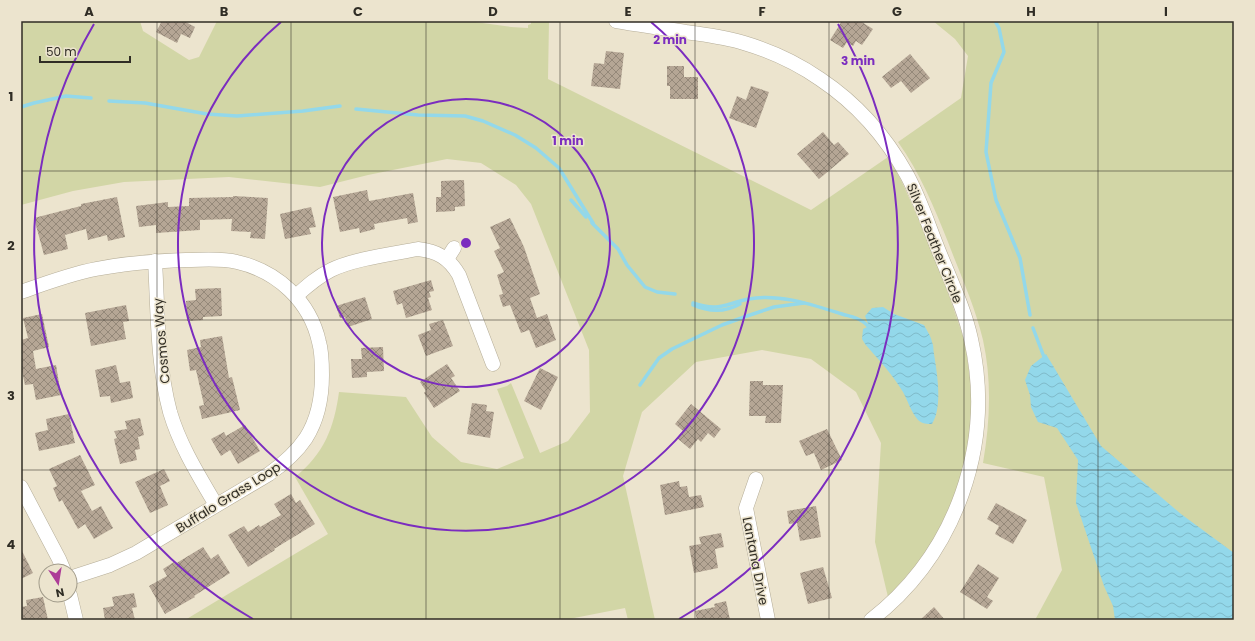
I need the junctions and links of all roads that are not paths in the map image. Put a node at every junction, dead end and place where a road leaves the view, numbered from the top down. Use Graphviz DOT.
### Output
graph roads {
  1 [pos="619,21"];
  2 [pos="155,261"];
  3 [pos="21,292"];
  4 [pos="296,296"];
  5 [pos="493,364"];
  6 [pos="756,479"];
  7 [pos="21,487"];
  8 [pos="216,505"];
  9 [pos="61,563"];
  10 [pos="78,575"];
  11 [pos="72,603"];
  12 [pos="76,620"];
  13 [pos="768,620"];
  14 [pos="871,620"];
  1 -- 14 [label="street, Silver Feather Circle"];
  2 -- 3 [label="street, Buffalo Grass Loop"];
  2 -- 4 [label="street, Buffalo Grass Loop"];
  2 -- 8 [label="street, Cosmos Way"];
  4 -- 5 [label="street"];
  4 -- 8 [label="street, Buffalo Grass Loop"];
  6 -- 13 [label="street, Lantana Drive"];
  7 -- 9 [label="street"];
  8 -- 10 [label="street, Buffalo Grass Loop"];
  11 -- 12 [label="street"];
}
